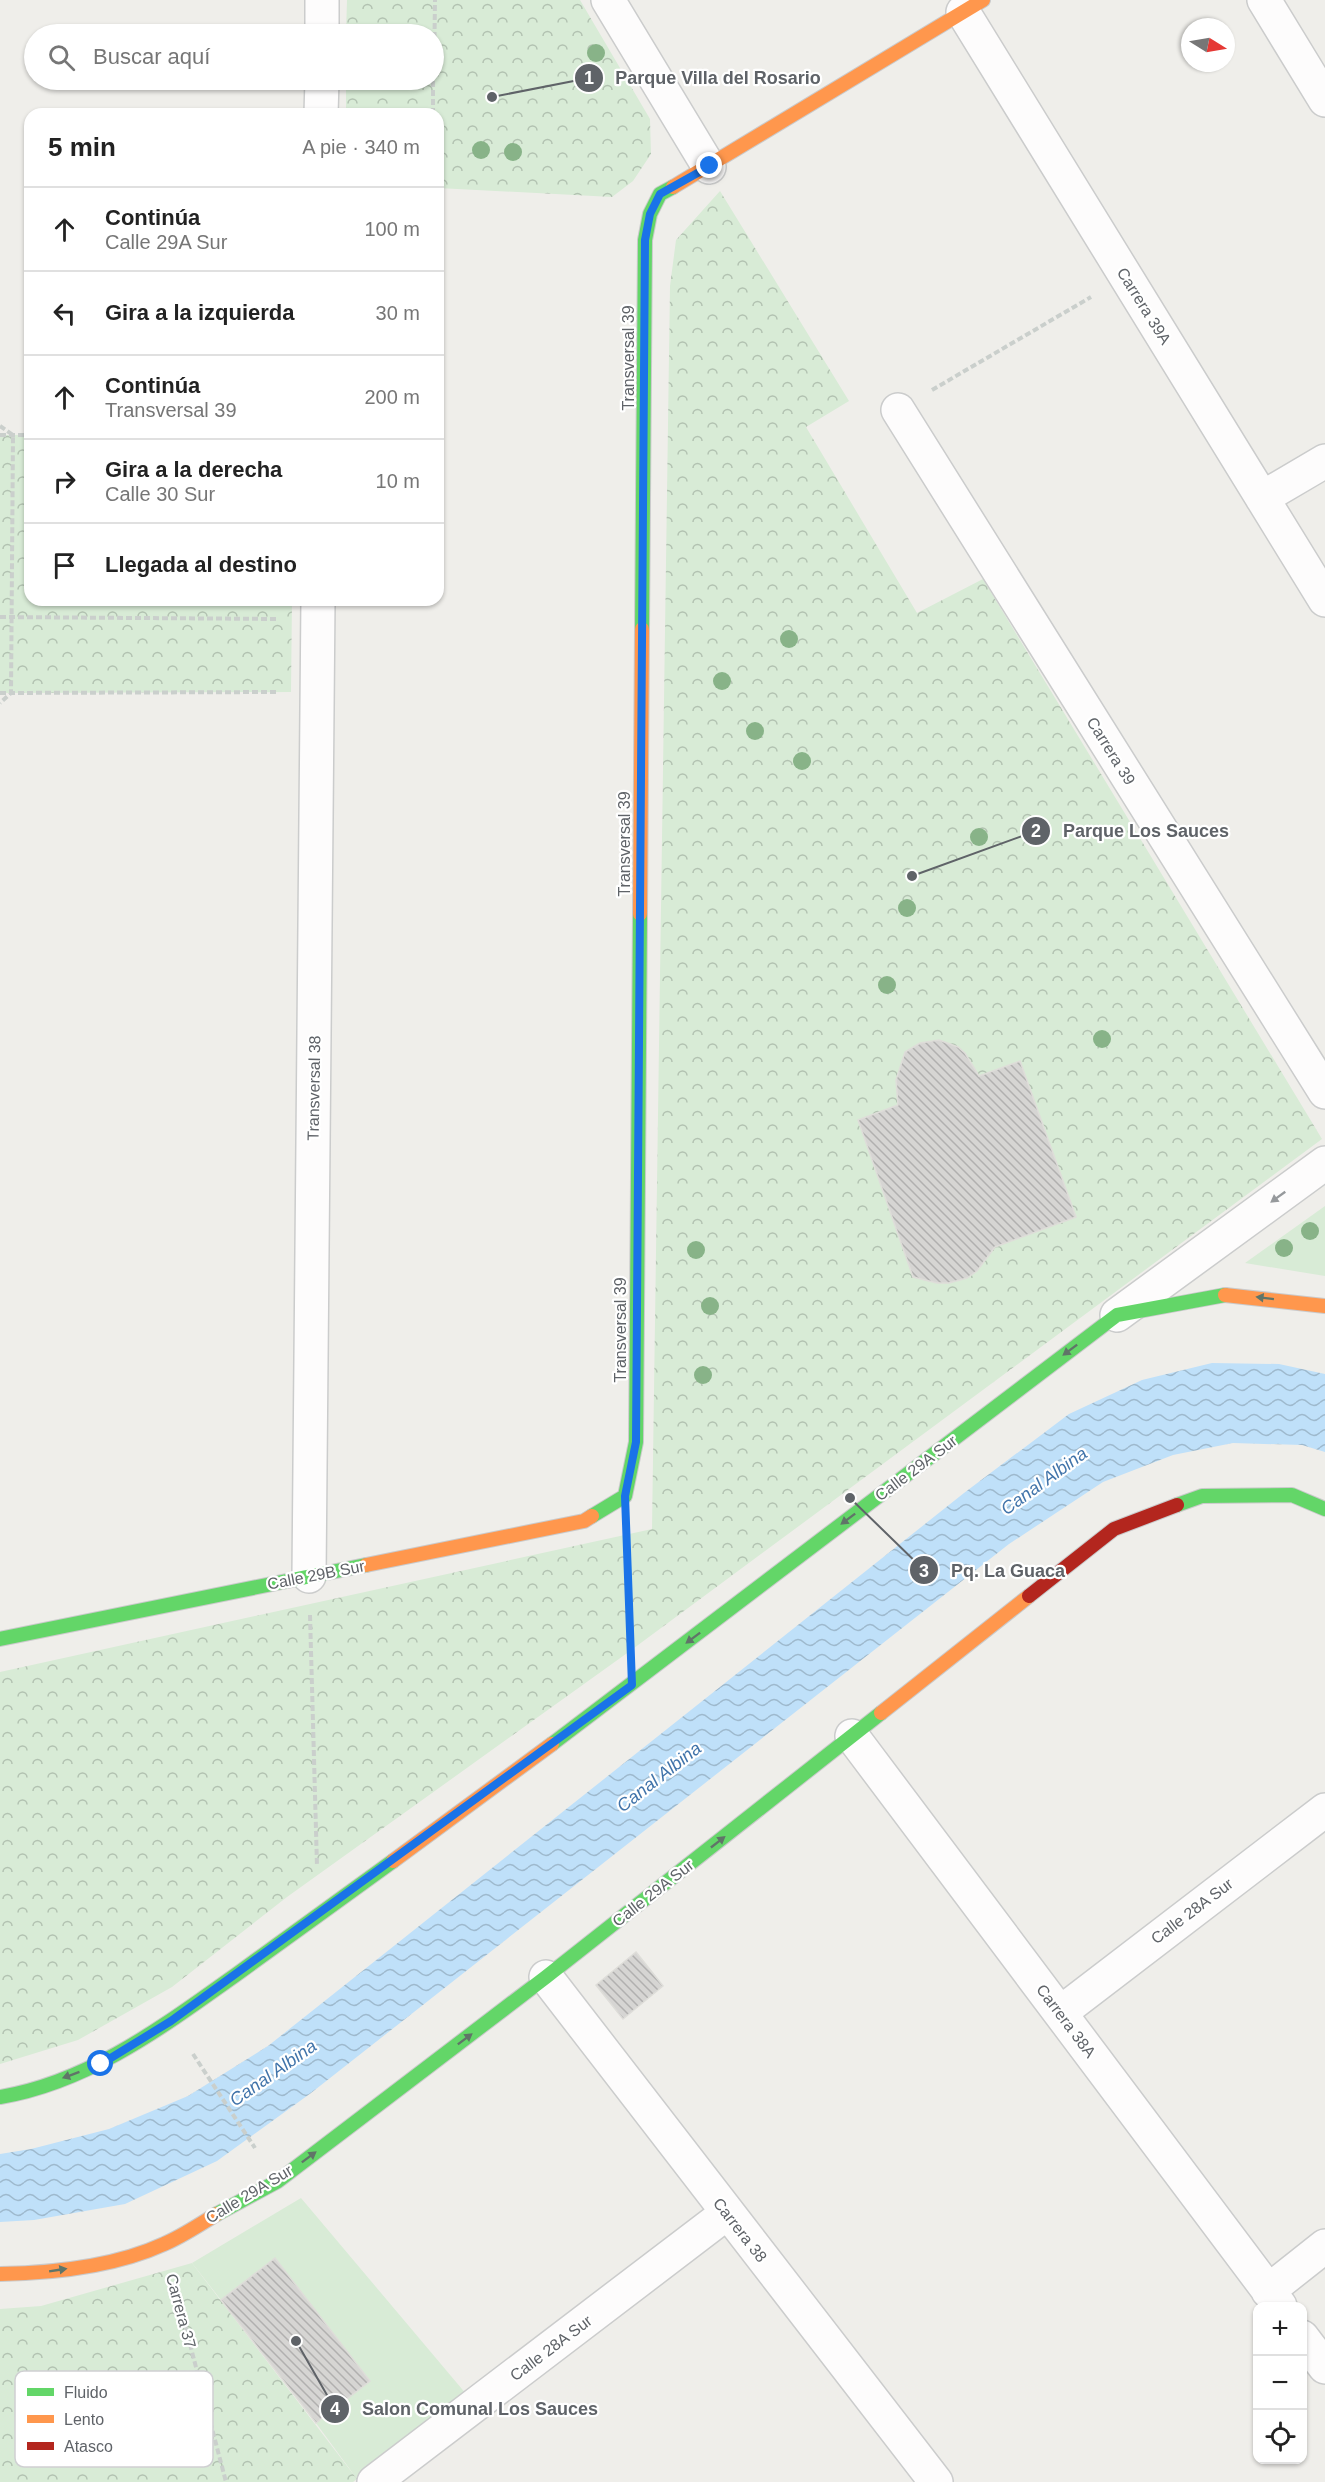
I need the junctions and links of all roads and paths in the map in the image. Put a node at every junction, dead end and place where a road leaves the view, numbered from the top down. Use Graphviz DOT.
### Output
graph roads {
  1 [pos="322,0"];
  2 [pos="435,0"];
  3 [pos="608,0"];
  4 [pos="1264,0"];
  5 [pos="973,6"];
  6 [pos="322,24"];
  7 [pos="435,24"];
  8 [pos="322,90"];
  9 [pos="433,90"];
  10 [pos="1325,100"];
  11 [pos="321,108"];
  12 [pos="433,108"];
  13 [pos="710,166"];
  14 [pos="1126,277"];
  15 [pos="898,410"];
  16 [pos="0,426"];
  17 [pos="0,435"];
  18 [pos="13,435"];
  19 [pos="24,435"];
  20 [pos="1325,461"];
  21 [pos="1262,498"];
  22 [pos="1325,600"];
  23 [pos="317,609"];
  24 [pos="0,617"];
  25 [pos="11,617"];
  26 [pos="0,693"];
  27 [pos="11,693"];
  28 [pos="317,693"];
  29 [pos="0,702"];
  30 [pos="1325,1092"];
  31 [pos="1325,1163"];
  32 [pos="1324,1306"];
  33 [pos="1117,1315"];
  34 [pos="625,1496"];
  35 [pos="1325,1509"];
  36 [pos="309,1576"];
  37 [pos="0,1639"];
  38 [pos="632,1685"];
  39 [pos="852,1736"];
  40 [pos="1325,1810"];
  41 [pos="319,1915"];
  42 [pos="546,1977"];
  43 [pos="1060,2013"];
  44 [pos="198,2060"];
  45 [pos="0,2097"];
  46 [pos="255,2147"];
  47 [pos="727,2213"];
  48 [pos="164,2244"];
  49 [pos="1325,2246"];
  50 [pos="0,2274"];
  51 [pos="1274,2299"];
  52 [pos="1307,2344"];
  53 [pos="1325,2367"];
  54 [pos="197,2371"];
  55 [pos="213,2432"];
  56 [pos="226,2482"];
  57 [pos="374,2482"];
  58 [pos="936,2482"];
  1 -- 6 [label="street"];
  2 -- 7 [label="path"];
  3 -- 13 [label="street"];
  4 -- 10 [label="street"];
  5 -- 13 [label="street"];
  5 -- 14 [label="street, Carrera 39A"];
  8 -- 11 [label="street"];
  9 -- 12 [label="path"];
  13 -- 34 [label="street, Transversal 39"];
  14 -- 15 [label="path"];
  14 -- 21 [label="street, Carrera 39A"];
  15 -- 30 [label="street, Carrera 39"];
  16 -- 18 [label="path"];
  17 -- 18 [label="path"];
  18 -- 19 [label="path"];
  18 -- 25 [label="path"];
  20 -- 21 [label="street"];
  21 -- 22 [label="street, Carrera 39A"];
  23 -- 25 [label="path"];
  23 -- 28 [label="street, Transversal 38"];
  24 -- 25 [label="path"];
  25 -- 27 [label="path"];
  26 -- 27 [label="path"];
  27 -- 28 [label="path"];
  27 -- 29 [label="path"];
  28 -- 36 [label="street, Transversal 38"];
  31 -- 33 [label="street, Calle 29A Sur, one-way"];
  32 -- 33 [label="street, Calle 29A Sur, one-way"];
  33 -- 38 [label="street, Calle 29A Sur, one-way"];
  34 -- 36 [label="street, Calle 29B Sur"];
  34 -- 38 [label="path"];
  35 -- 39 [label="street, Calle 29A Sur"];
  36 -- 37 [label="street, Calle 29B Sur"];
  36 -- 41 [label="path"];
  38 -- 41 [label="street, Calle 29A Sur"];
  42 -- 39 [label="street, Calle 29A Sur, one-way"];
  39 -- 43 [label="street, Carrera 38A"];
  40 -- 43 [label="street, Calle 28A Sur"];
  41 -- 45 [label="street, Calle 29A Sur, one-way"];
  42 -- 47 [label="street, Carrera 38"];
  48 -- 42 [label="street, Calle 29A Sur, one-way"];
  43 -- 51 [label="street, Carrera 38A"];
  44 -- 46 [label="path"];
  47 -- 57 [label="street, Calle 28A Sur"];
  47 -- 58 [label="street, Carrera 38"];
  50 -- 48 [label="street, Calle 29A Sur, one-way"];
  48 -- 54 [label="path, Carrera 37"];
  49 -- 51 [label="street"];
  52 -- 53 [label="street"];
  55 -- 56 [label="path, Carrera 37"];
}
